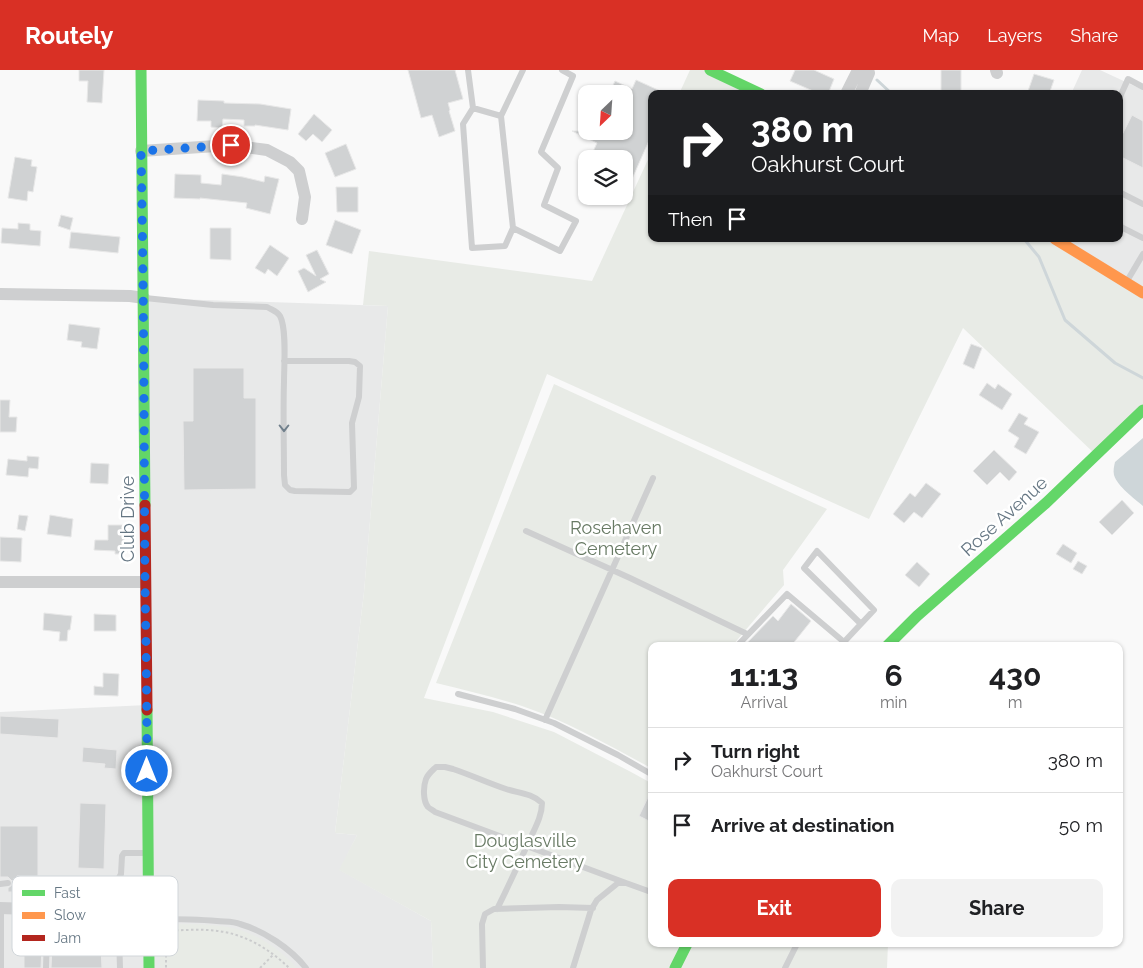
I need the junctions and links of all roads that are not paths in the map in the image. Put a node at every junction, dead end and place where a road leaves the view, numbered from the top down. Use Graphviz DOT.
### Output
graph roads {
  1 [pos="141,70"];
  2 [pos="468,70"];
  3 [pos="522,70"];
  4 [pos="562,70"];
  5 [pos="710,70"];
  6 [pos="858,70"];
  7 [pos="868,70"];
  8 [pos="1143,87"];
  9 [pos="752,90"];
  10 [pos="848,90"];
  11 [pos="862,90"];
  12 [pos="1123,90"];
  13 [pos="473,108"];
  14 [pos="502,116"];
  15 [pos="141,151"];
  16 [pos="1123,194"];
  17 [pos="1143,204"];
  18 [pos="302,219"];
  19 [pos="513,228"];
  20 [pos="1123,228"];
  21 [pos="1143,238"];
  22 [pos="1060,242"];
  23 [pos="1143,254"];
  24 [pos="1127,282"];
  25 [pos="1143,293"];
  26 [pos="0,294"];
  27 [pos="144,298"];
  28 [pos="284,361"];
  29 [pos="1143,410"];
  30 [pos="653,478"];
  31 [pos="526,531"];
  32 [pos="612,570"];
  33 [pos="0,582"];
  34 [pos="145,582"];
  35 [pos="862,624"];
  36 [pos="747,634"];
  37 [pos="740,642"];
  38 [pos="838,642"];
  39 [pos="842,642"];
  40 [pos="891,642"];
  41 [pos="458,694"];
  42 [pos="545,720"];
  43 [pos="648,772"];
  44 [pos="527,846"];
  45 [pos="149,853"];
  46 [pos="120,876"];
  47 [pos="149,876"];
  48 [pos="8,883"];
  49 [pos="626,883"];
  50 [pos="0,884"];
  51 [pos="648,891"];
  52 [pos="0,908"];
  53 [pos="592,908"];
  54 [pos="498,909"];
  55 [pos="178,920"];
  56 [pos="685,947"];
  57 [pos="796,947"];
  58 [pos="1,968"];
  59 [pos="306,968"];
  60 [pos="483,968"];
  61 [pos="573,968"];
  62 [pos="675,968"];
  63 [pos="785,968"];
  1 -- 15 [label="street, Club Drive"];
  2 -- 13 [label="lane"];
  3 -- 14 [label="lane"];
  4 -- 19 [label="lane"];
  5 -- 9 [label="street"];
  6 -- 10 [label="street"];
  7 -- 11 [label="street"];
  8 -- 12 [label="lane"];
  13 -- 14 [label="lane"];
  13 -- 19 [label="lane"];
  14 -- 19 [label="lane"];
  15 -- 18 [label="street"];
  15 -- 27 [label="street, Club Drive"];
  16 -- 17 [label="lane"];
  20 -- 21 [label="lane"];
  22 -- 24 [label="street"];
  23 -- 24 [label="lane"];
  24 -- 25 [label="street"];
  26 -- 27 [label="street"];
  27 -- 28 [label="lane"];
  27 -- 34 [label="street, Club Drive"];
  28 -- 28 [label="lane, one-way"];
  29 -- 40 [label="street, Rose Avenue"];
  30 -- 32 [label="lane"];
  31 -- 32 [label="lane"];
  32 -- 36 [label="lane"];
  32 -- 42 [label="lane"];
  33 -- 34 [label="street"];
  34 -- 45 [label="street, Club Drive"];
  35 -- 35 [label="lane"];
  35 -- 39 [label="lane"];
  36 -- 37 [label="lane"];
  36 -- 38 [label="lane"];
  41 -- 42 [label="lane"];
  42 -- 43 [label="lane"];
  44 -- 44 [label="lane"];
  44 -- 49 [label="lane"];
  44 -- 54 [label="lane"];
  45 -- 46 [label="lane"];
  45 -- 47 [label="street, Club Drive"];
  48 -- 50 [label="lane"];
  49 -- 51 [label="lane"];
  49 -- 53 [label="lane"];
  52 -- 58 [label="lane"];
  53 -- 54 [label="lane"];
  53 -- 61 [label="lane"];
  54 -- 60 [label="lane"];
  55 -- 59 [label="lane"];
  56 -- 62 [label="street"];
  57 -- 63 [label="lane"];
}
